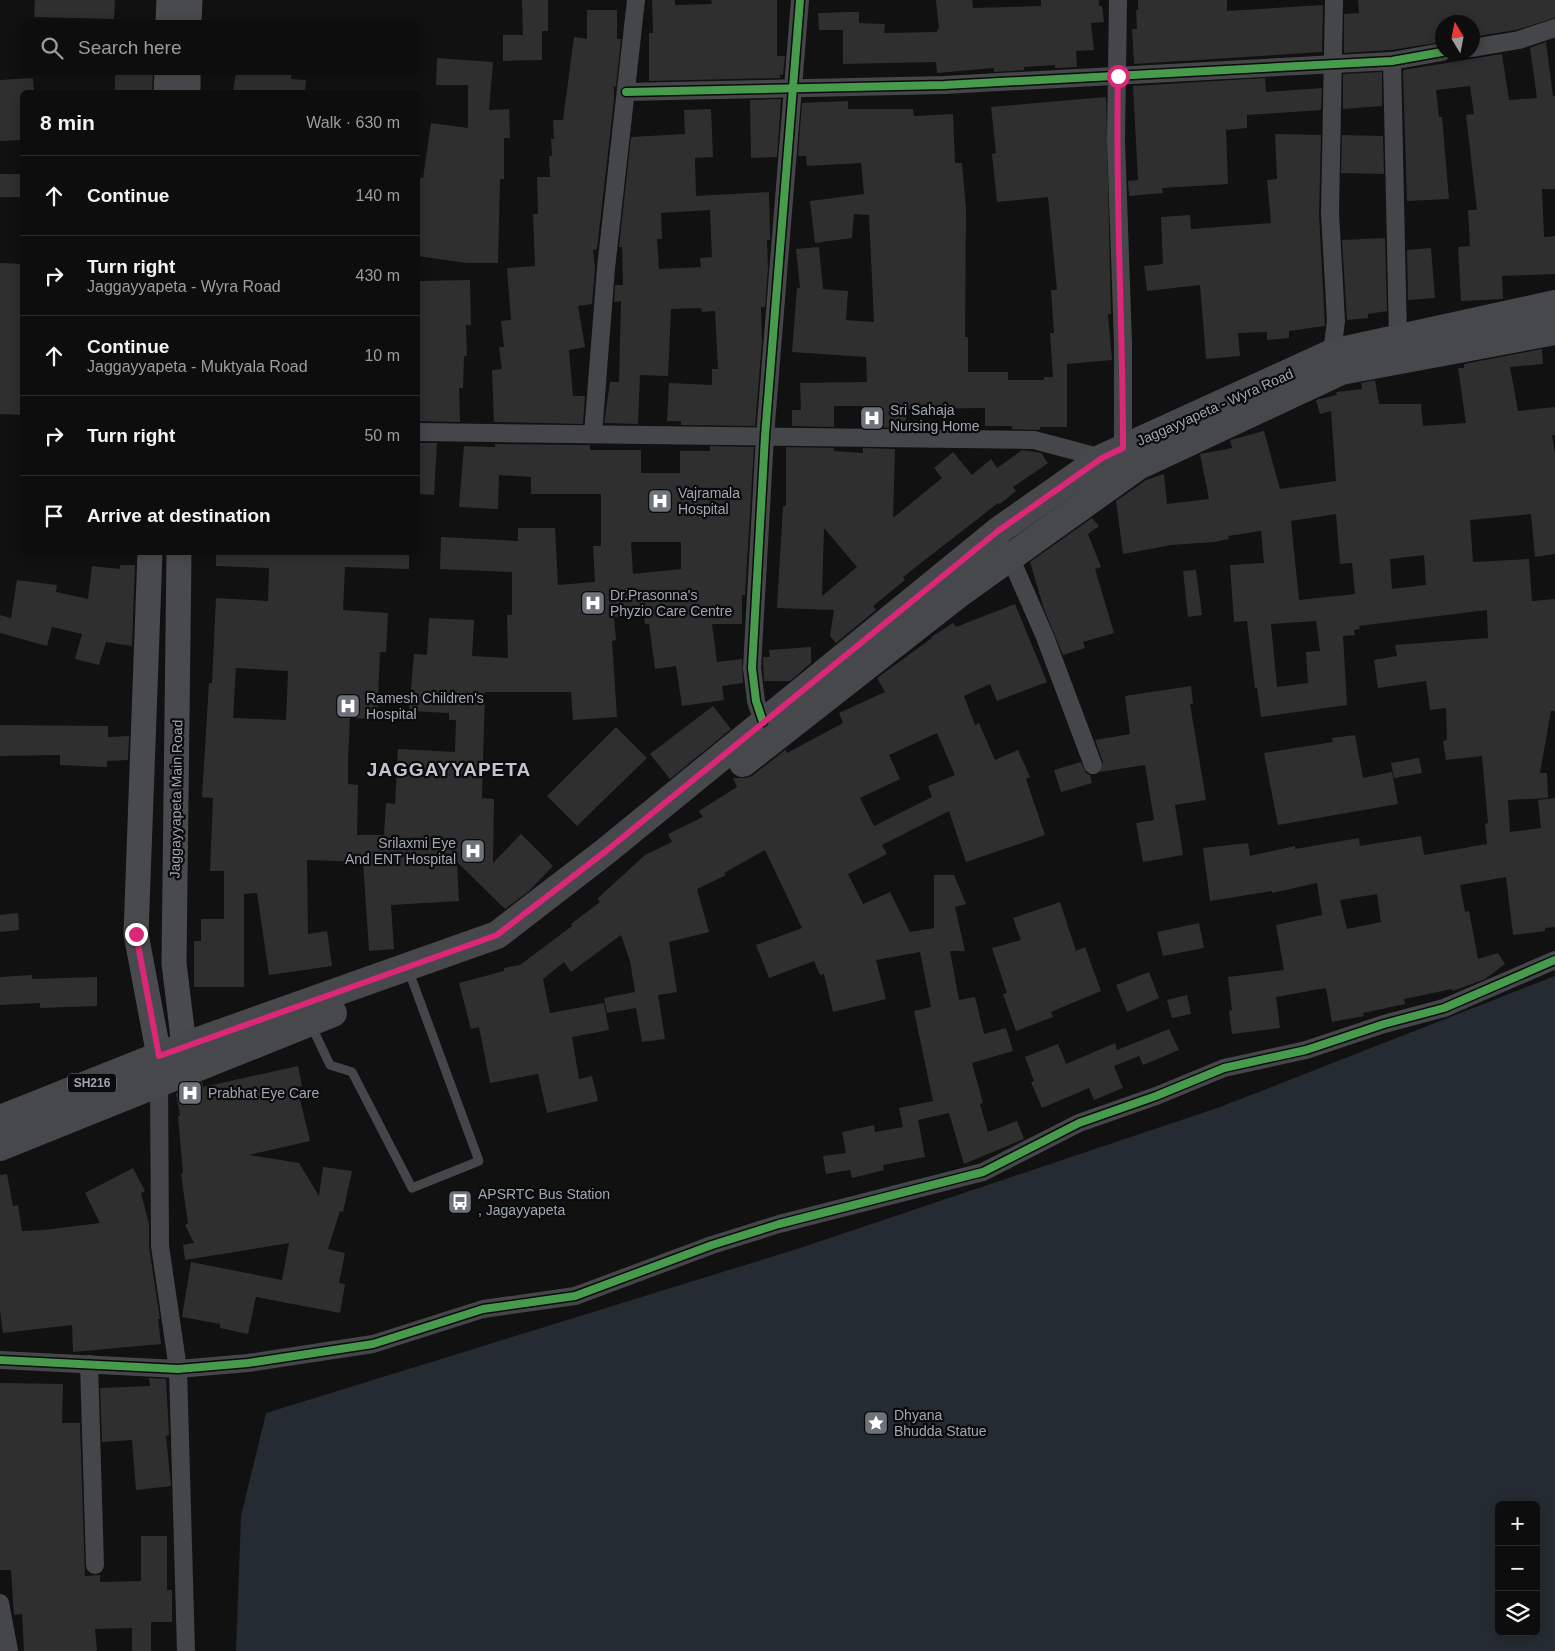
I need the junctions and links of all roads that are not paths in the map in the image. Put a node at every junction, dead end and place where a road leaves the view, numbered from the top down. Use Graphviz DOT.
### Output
graph roads {
  1 [pos="169,0"];
  2 [pos="190,0"];
  3 [pos="636,0"];
  4 [pos="800,0"];
  5 [pos="1118,0"];
  6 [pos="1334,0"];
  7 [pos="168,20"];
  8 [pos="190,20"];
  9 [pos="1555,28"];
  10 [pos="1480,47"];
  11 [pos="1435,53"];
  12 [pos="1392,60"];
  13 [pos="1331,64"];
  14 [pos="166,75"];
  15 [pos="188,75"];
  16 [pos="1118,76"];
  17 [pos="792,88"];
  18 [pos="166,90"];
  19 [pos="188,90"];
  20 [pos="626,92"];
  21 [pos="1555,304"];
  22 [pos="1555,332"];
  23 [pos="1398,339"];
  24 [pos="1332,354"];
  25 [pos="420,432"];
  26 [pos="594,434"];
  27 [pos="765,436"];
  28 [pos="1112,454"];
  29 [pos="998,531"];
  30 [pos="150,555"];
  31 [pos="179,555"];
  32 [pos="1010,557"];
  33 [pos="763,722"];
  34 [pos="1093,765"];
  35 [pos="1555,960"];
  36 [pos="410,974"];
  37 [pos="305,1013"];
  38 [pos="184,1046"];
  39 [pos="159,1069"];
  40 [pos="0,1119"];
  41 [pos="0,1147"];
  42 [pos="0,1360"];
  43 [pos="89,1364"];
  44 [pos="178,1369"];
  45 [pos="95,1565"];
  46 [pos="0,1603"];
  47 [pos="9,1651"];
  48 [pos="186,1651"];
  1 -- 7 [label="main road"];
  2 -- 8 [label="main road"];
  3 -- 20 [label="street"];
  4 -- 17 [label="street"];
  5 -- 16 [label="street"];
  6 -- 13 [label="street"];
  9 -- 10 [label="street"];
  11 -- 12 [label="street"];
  12 -- 13 [label="street"];
  12 -- 23 [label="street"];
  13 -- 16 [label="street"];
  13 -- 24 [label="street"];
  14 -- 18 [label="main road"];
  15 -- 19 [label="main road"];
  16 -- 17 [label="street"];
  16 -- 28 [label="street"];
  17 -- 20 [label="street"];
  17 -- 27 [label="street"];
  20 -- 26 [label="street"];
  21 -- 23 [label="main road, Jaggayyapeta - Wyra Road"];
  22 -- 32 [label="main road"];
  23 -- 24 [label="main road, Jaggayyapeta - Wyra Road"];
  24 -- 28 [label="main road, Jaggayyapeta - Wyra Road"];
  25 -- 26 [label="street"];
  26 -- 27 [label="street"];
  27 -- 28 [label="street"];
  27 -- 33 [label="street"];
  28 -- 29 [label="main road, Jaggayyapeta - Wyra Road"];
  29 -- 32 [label="street"];
  29 -- 33 [label="main road, Jaggayyapeta - Wyra Road"];
  30 -- 39 [label="main road"];
  31 -- 38 [label="main road, Jaggayyapeta Main Road"];
  32 -- 34 [label="street"];
  32 -- 36 [label="main road"];
  33 -- 36 [label="main road, Jaggayyapeta - Wyra Road"];
  35 -- 44 [label="street"];
  36 -- 37 [label="main road, Jaggayyapeta - Wyra Road"];
  36 -- 37 [label="lane"];
  37 -- 38 [label="main road, Jaggayyapeta - Wyra Road"];
  37 -- 39 [label="main road"];
  38 -- 39 [label="main road, SH216"];
  39 -- 40 [label="main road, SH216"];
  39 -- 41 [label="main road"];
  39 -- 44 [label="street"];
  42 -- 43 [label="street"];
  43 -- 44 [label="street"];
  43 -- 45 [label="street"];
  44 -- 48 [label="street"];
  46 -- 47 [label="street"];
}
